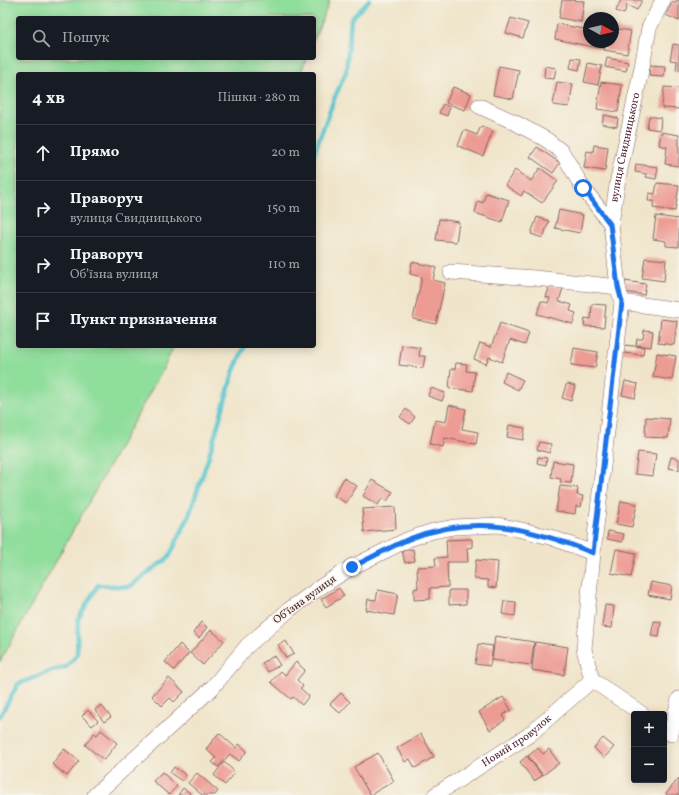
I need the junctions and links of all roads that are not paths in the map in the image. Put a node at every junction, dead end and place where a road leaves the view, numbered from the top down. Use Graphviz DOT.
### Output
graph roads {
  1 [pos="663,0"];
  2 [pos="479,106"];
  3 [pos="610,224"];
  4 [pos="451,272"];
  5 [pos="618,287"];
  6 [pos="622,302"];
  7 [pos="679,310"];
  8 [pos="593,553"];
  9 [pos="592,680"];
  10 [pos="679,699"];
  11 [pos="638,711"];
  12 [pos="671,734"];
  13 [pos="96,795"];
  14 [pos="435,795"];
  1 -- 3 [label="street, вулиця Свидницького"];
  2 -- 3 [label="street"];
  3 -- 5 [label="street, вулиця Свидницького"];
  4 -- 5 [label="street"];
  5 -- 6 [label="street, вулиця Свидницького"];
  6 -- 7 [label="street"];
  6 -- 8 [label="street, вулиця Свидницького"];
  8 -- 9 [label="street, вулиця Свидницького"];
  8 -- 13 [label="street, Обʼїзна вулиця"];
  9 -- 11 [label="street"];
  9 -- 14 [label="street, Новий провулок"];
  10 -- 12 [label="street"];
}
